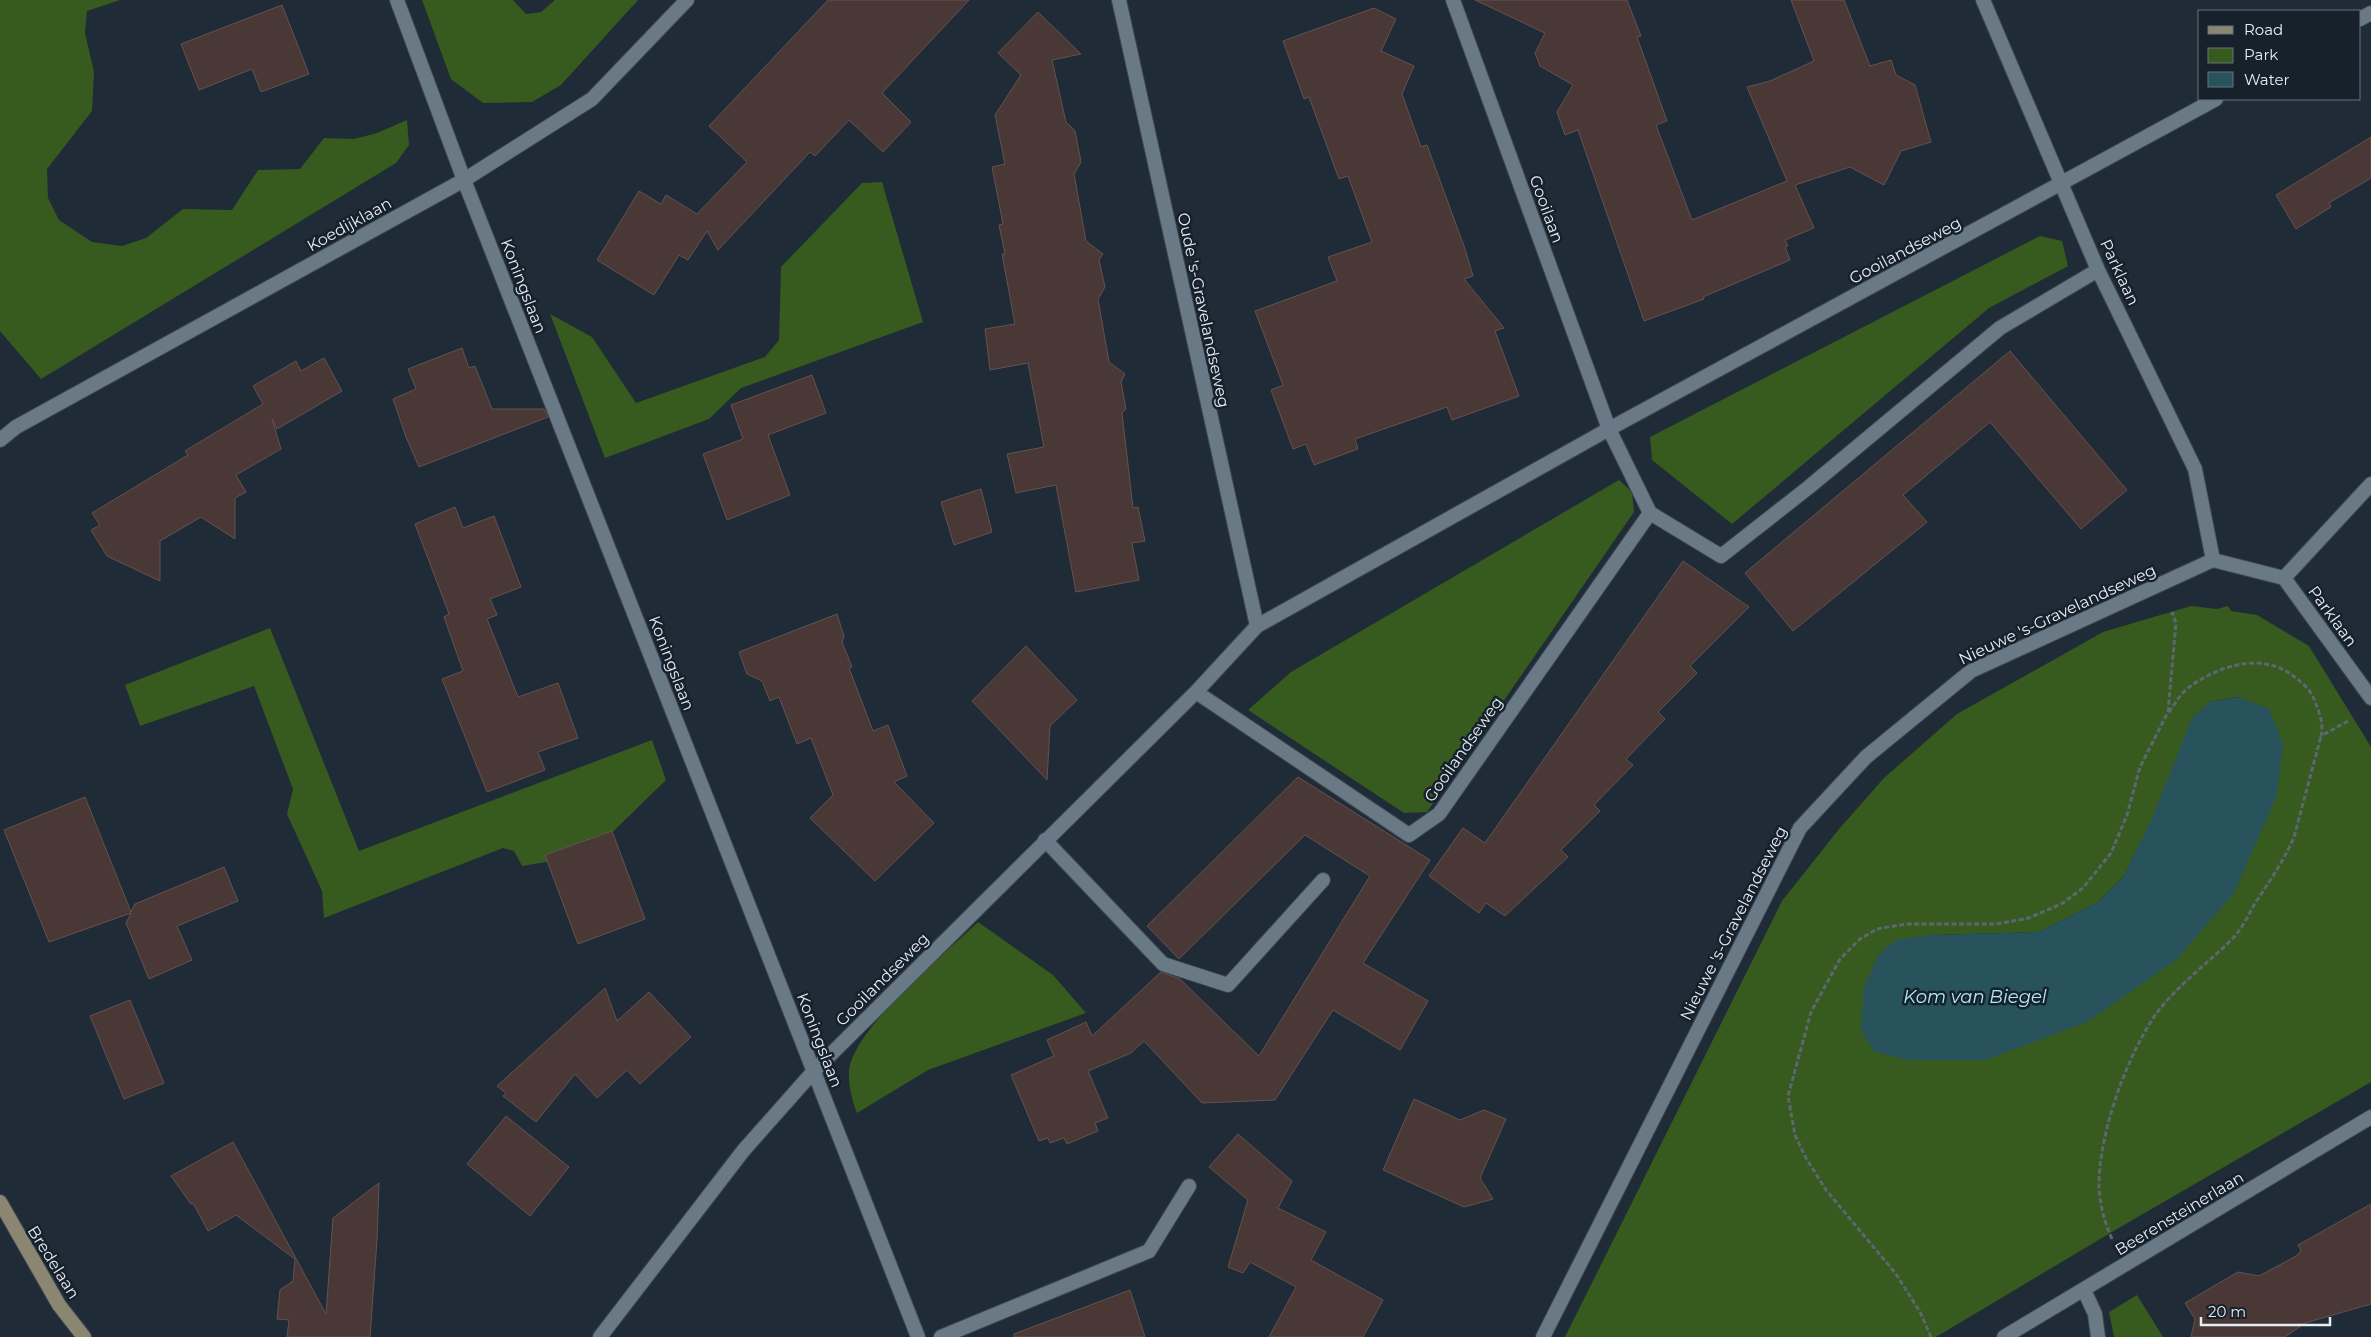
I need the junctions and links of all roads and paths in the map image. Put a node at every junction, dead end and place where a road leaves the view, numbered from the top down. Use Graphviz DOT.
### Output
graph roads {
  1 [pos="397,0"];
  2 [pos="686,0"];
  3 [pos="1119,0"];
  4 [pos="1453,0"];
  5 [pos="1983,0"];
  6 [pos="2214,100"];
  7 [pos="464,180"];
  8 [pos="2063,184"];
  9 [pos="2098,270"];
  10 [pos="1609,429"];
  11 [pos="0,440"];
  12 [pos="2371,484"];
  13 [pos="1650,513"];
  14 [pos="2213,560"];
  15 [pos="2284,578"];
  16 [pos="2162,583"];
  17 [pos="1257,626"];
  18 [pos="1196,692"];
  19 [pos="2371,698"];
  20 [pos="2168,712"];
  21 [pos="2354,717"];
  22 [pos="2321,736"];
  23 [pos="1045,840"];
  24 [pos="1323,880"];
  25 [pos="813,1072"];
  26 [pos="2371,1117"];
  27 [pos="1189,1186"];
  28 [pos="0,1202"];
  29 [pos="2123,1267"];
  30 [pos="2084,1290"];
  31 [pos="84,1337"];
  32 [pos="600,1337"];
  33 [pos="918,1337"];
  34 [pos="941,1337"];
  35 [pos="1543,1337"];
  36 [pos="1931,1337"];
  37 [pos="2004,1337"];
  38 [pos="2098,1337"];
  1 -- 7 [label="street, Koningslaan"];
  2 -- 7 [label="street, Koedijklaan"];
  3 -- 17 [label="street, Oude 's-Gravelandseweg"];
  4 -- 10 [label="street, Gooilaan"];
  5 -- 8 [label="street, Parklaan"];
  6 -- 8 [label="street, Gooilandseweg"];
  7 -- 11 [label="street, Koedijklaan"];
  7 -- 25 [label="street, Koningslaan"];
  8 -- 9 [label="street, Parklaan"];
  8 -- 10 [label="street, Gooilandseweg"];
  9 -- 13 [label="street"];
  9 -- 14 [label="street, Parklaan"];
  10 -- 13 [label="street"];
  10 -- 17 [label="street, Gooilandseweg"];
  12 -- 15 [label="street"];
  13 -- 18 [label="street, Gooilandseweg"];
  14 -- 15 [label="street"];
  14 -- 16 [label="street, Nieuwe 's-Gravelandseweg"];
  15 -- 19 [label="street, Parklaan"];
  16 -- 20 [label="path"];
  16 -- 35 [label="street, Nieuwe 's-Gravelandseweg"];
  17 -- 18 [label="street, Gooilandseweg"];
  18 -- 23 [label="street, Gooilandseweg"];
  20 -- 22 [label="path"];
  20 -- 36 [label="path"];
  21 -- 22 [label="path"];
  22 -- 29 [label="path"];
  23 -- 24 [label="street"];
  23 -- 25 [label="street, Gooilandseweg"];
  25 -- 32 [label="street, Gooilandseweg"];
  25 -- 33 [label="street, Koningslaan"];
  26 -- 29 [label="street, Beerensteinerlaan"];
  27 -- 34 [label="street"];
  28 -- 31 [label="main road, Bredelaan"];
  29 -- 30 [label="street, Beerensteinerlaan"];
  30 -- 37 [label="street, Beerensteinerlaan"];
  30 -- 38 [label="street"];
}
